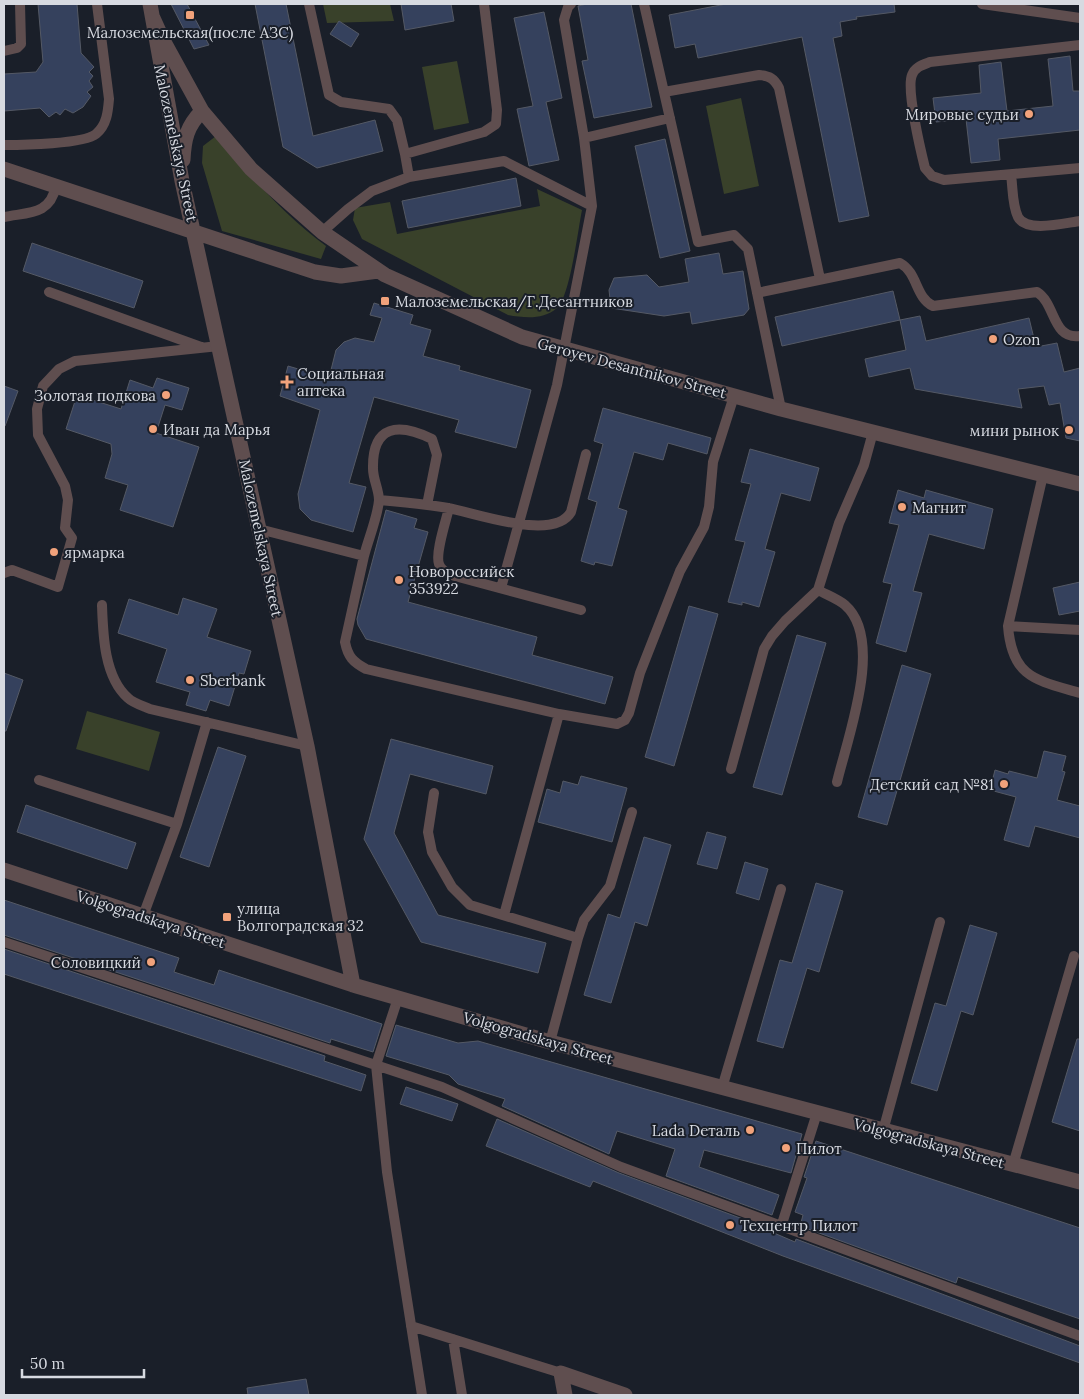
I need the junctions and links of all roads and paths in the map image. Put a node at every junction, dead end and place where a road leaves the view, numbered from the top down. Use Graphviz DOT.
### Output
graph roads {
  1 [pos="20,4"];
  2 [pos="97,4"];
  3 [pos="310,4"];
  4 [pos="484,4"];
  5 [pos="571,4"];
  6 [pos="644,4"];
  7 [pos="982,4"];
  8 [pos="152,11"];
  9 [pos="1080,18"];
  10 [pos="1080,45"];
  11 [pos="4,51"];
  12 [pos="664,92"];
  13 [pos="202,111"];
  14 [pos="670,118"];
  15 [pos="584,138"];
  16 [pos="4,146"];
  17 [pos="405,154"];
  18 [pos="1080,168"];
  19 [pos="4,169"];
  20 [pos="1011,174"];
  21 [pos="409,176"];
  22 [pos="182,181"];
  23 [pos="56,186"];
  24 [pos="592,206"];
  25 [pos="4,217"];
  26 [pos="1080,221"];
  27 [pos="194,232"];
  28 [pos="322,232"];
  29 [pos="378,271"];
  30 [pos="820,279"];
  31 [pos="49,292"];
  32 [pos="757,293"];
  33 [pos="1080,336"];
  34 [pos="212,347"];
  35 [pos="565,350"];
  36 [pos="734,396"];
  37 [pos="782,409"];
  38 [pos="873,432"];
  39 [pos="586,454"];
  40 [pos="1043,475"];
  41 [pos="1080,484"];
  42 [pos="379,500"];
  43 [pos="428,505"];
  44 [pos="449,508"];
  45 [pos="517,525"];
  46 [pos="260,529"];
  47 [pos="364,556"];
  48 [pos="4,573"];
  49 [pos="501,588"];
  50 [pos="818,590"];
  51 [pos="102,605"];
  52 [pos="580,610"];
  53 [pos="1008,626"];
  54 [pos="1080,630"];
  55 [pos="1080,693"];
  56 [pos="559,714"];
  57 [pos="207,722"];
  58 [pos="307,746"];
  59 [pos="731,768"];
  60 [pos="39,780"];
  61 [pos="836,782"];
  62 [pos="434,793"];
  63 [pos="632,812"];
  64 [pos="177,824"];
  65 [pos="4,870"];
  66 [pos="781,889"];
  67 [pos="504,915"];
  68 [pos="143,916"];
  69 [pos="940,922"];
  70 [pos="578,938"];
  71 [pos="4,942"];
  72 [pos="1074,956"];
  73 [pos="353,985"];
  74 [pos="398,998"];
  75 [pos="550,1042"];
  76 [pos="376,1066"];
  77 [pos="722,1088"];
  78 [pos="817,1113"];
  79 [pos="882,1131"];
  80 [pos="1013,1165"];
  81 [pos="1080,1182"];
  82 [pos="781,1227"];
  83 [pos="411,1326"];
  84 [pos="1080,1336"];
  85 [pos="453,1339"];
  86 [pos="561,1373"];
  87 [pos="422,1395"];
  88 [pos="462,1395"];
  89 [pos="565,1395"];
  90 [pos="625,1395"];
  1 -- 11 [label="lane"];
  2 -- 16 [label="lane"];
  3 -- 17 [label="lane"];
  4 -- 17 [label="lane"];
  5 -- 15 [label="lane"];
  6 -- 12 [label="lane"];
  7 -- 9 [label="lane"];
  8 -- 13 [label="street, Geroyev Desantnikov Street"];
  8 -- 22 [label="street, Malozemelskaya Street"];
  10 -- 20 [label="lane"];
  12 -- 14 [label="lane"];
  12 -- 30 [label="lane"];
  13 -- 22 [label="street"];
  13 -- 28 [label="street, Geroyev Desantnikov Street"];
  14 -- 15 [label="lane"];
  14 -- 32 [label="lane"];
  15 -- 24 [label="lane"];
  17 -- 21 [label="lane"];
  18 -- 20 [label="lane"];
  19 -- 23 [label="street"];
  20 -- 26 [label="lane"];
  21 -- 24 [label="lane"];
  21 -- 28 [label="lane"];
  22 -- 27 [label="street, Malozemelskaya Street"];
  23 -- 25 [label="lane"];
  23 -- 27 [label="street"];
  24 -- 35 [label="lane"];
  27 -- 29 [label="street"];
  27 -- 34 [label="street, Malozemelskaya Street"];
  28 -- 29 [label="street, Geroyev Desantnikov Street"];
  29 -- 35 [label="street, Geroyev Desantnikov Street"];
  30 -- 32 [label="lane"];
  30 -- 33 [label="lane"];
  31 -- 34 [label="lane"];
  32 -- 37 [label="lane"];
  34 -- 46 [label="street, Malozemelskaya Street"];
  34 -- 48 [label="lane"];
  35 -- 36 [label="street, Geroyev Desantnikov Street"];
  35 -- 45 [label="lane"];
  36 -- 37 [label="street, Geroyev Desantnikov Street"];
  36 -- 56 [label="lane"];
  37 -- 38 [label="street, Geroyev Desantnikov Street"];
  38 -- 40 [label="street, Geroyev Desantnikov Street"];
  38 -- 50 [label="lane"];
  39 -- 45 [label="lane"];
  40 -- 41 [label="street, Geroyev Desantnikov Street"];
  40 -- 53 [label="lane"];
  42 -- 43 [label="lane"];
  42 -- 43 [label="lane"];
  42 -- 47 [label="lane"];
  43 -- 44 [label="lane"];
  44 -- 45 [label="lane"];
  44 -- 49 [label="lane"];
  45 -- 49 [label="lane"];
  46 -- 47 [label="lane"];
  46 -- 58 [label="street, Malozemelskaya Street"];
  47 -- 56 [label="lane"];
  49 -- 52 [label="lane"];
  50 -- 59 [label="lane"];
  50 -- 61 [label="lane"];
  51 -- 57 [label="lane"];
  53 -- 54 [label="lane"];
  53 -- 55 [label="lane"];
  56 -- 67 [label="lane"];
  57 -- 58 [label="lane"];
  57 -- 64 [label="lane"];
  58 -- 73 [label="street, Malozemelskaya Street"];
  60 -- 64 [label="lane"];
  62 -- 67 [label="lane"];
  63 -- 70 [label="lane"];
  64 -- 68 [label="lane"];
  65 -- 68 [label="street, Volgogradskaya Street"];
  66 -- 77 [label="lane"];
  67 -- 70 [label="lane"];
  68 -- 73 [label="street, Volgogradskaya Street"];
  69 -- 79 [label="lane"];
  70 -- 75 [label="lane"];
  71 -- 76 [label="lane"];
  72 -- 80 [label="lane"];
  73 -- 74 [label="street, Volgogradskaya Street"];
  74 -- 75 [label="street, Volgogradskaya Street"];
  74 -- 76 [label="lane"];
  75 -- 77 [label="street, Volgogradskaya Street"];
  76 -- 82 [label="lane"];
  76 -- 83 [label="lane"];
  77 -- 78 [label="street, Volgogradskaya Street"];
  78 -- 79 [label="street, Volgogradskaya Street"];
  78 -- 82 [label="lane"];
  79 -- 80 [label="street, Volgogradskaya Street"];
  80 -- 81 [label="street, Volgogradskaya Street"];
  82 -- 84 [label="lane"];
  83 -- 85 [label="lane"];
  83 -- 87 [label="lane"];
  85 -- 86 [label="lane"];
  85 -- 88 [label="lane"];
  86 -- 89 [label="street"];
  86 -- 90 [label="street"];
}
